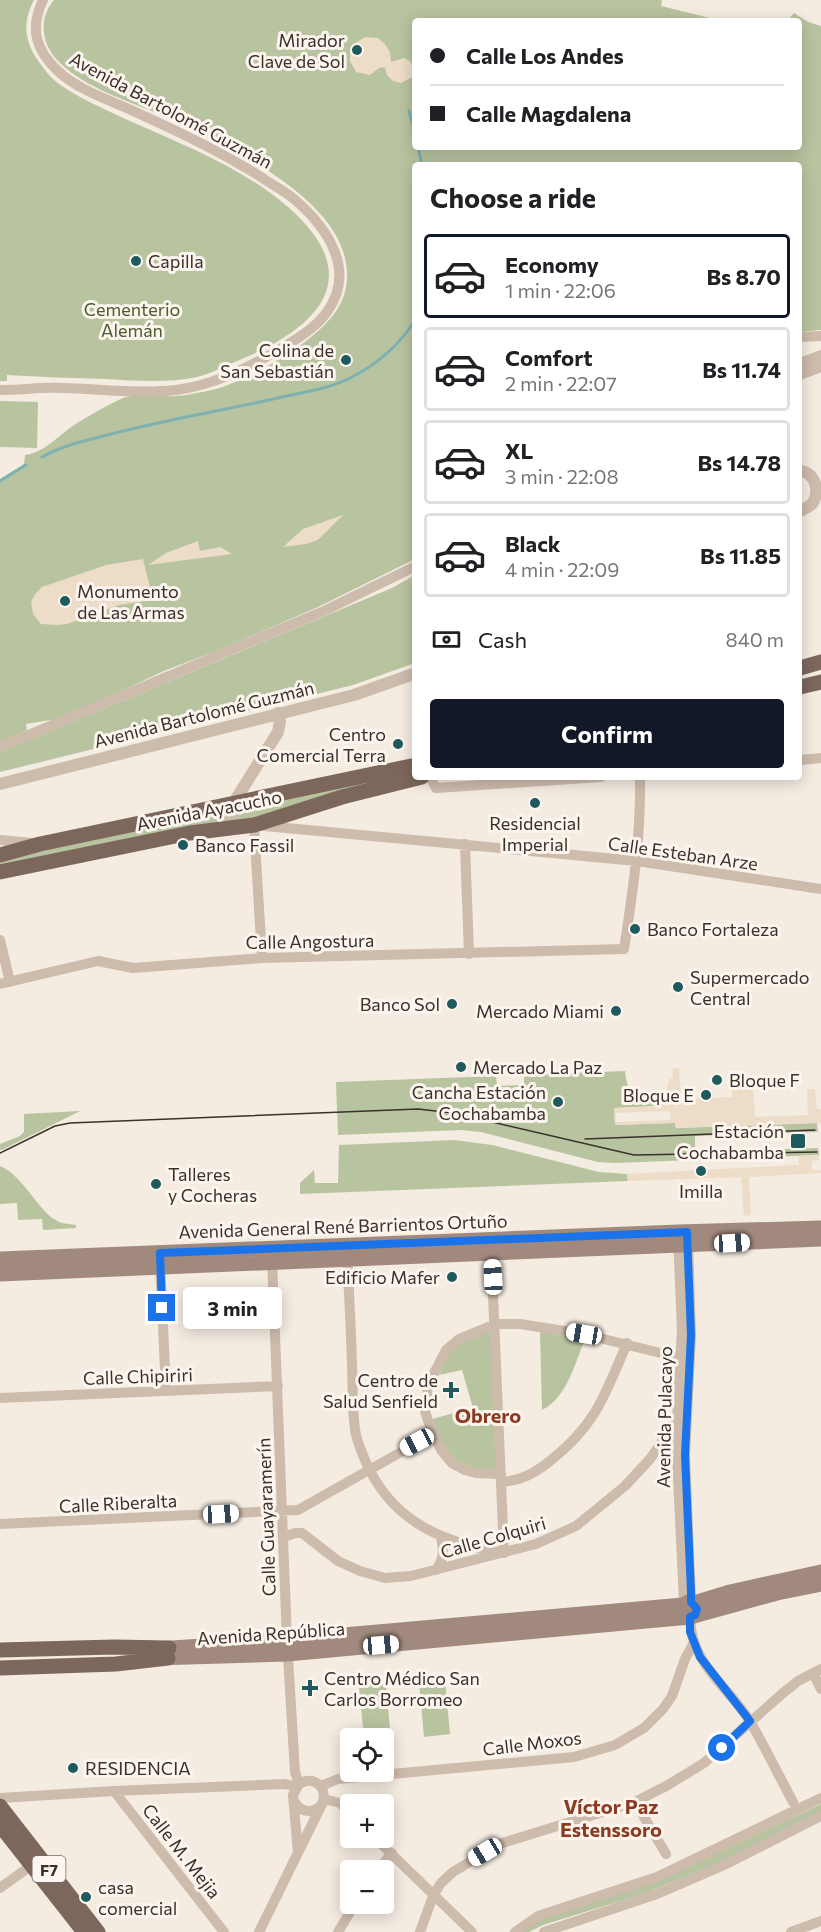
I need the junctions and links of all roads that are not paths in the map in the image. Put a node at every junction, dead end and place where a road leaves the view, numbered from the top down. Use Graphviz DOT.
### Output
graph roads {
  1 [pos="43,0"];
  2 [pos="821,336"];
  3 [pos="802,337"];
  4 [pos="821,356"];
  5 [pos="802,363"];
  6 [pos="821,366"];
  7 [pos="802,373"];
  8 [pos="0,390"];
  9 [pos="802,472"];
  10 [pos="802,510"];
  11 [pos="412,568"];
  12 [pos="821,662"];
  13 [pos="802,667"];
  14 [pos="412,674"];
  15 [pos="821,682"];
  16 [pos="802,687"];
  17 [pos="278,713"];
  18 [pos="0,747"];
  19 [pos="821,758"];
  20 [pos="802,760"];
  21 [pos="412,766"];
  22 [pos="412,780"];
  23 [pos="431,780"];
  24 [pos="556,780"];
  25 [pos="640,780"];
  26 [pos="0,784"];
  27 [pos="233,803"];
  28 [pos="254,825"];
  29 [pos="238,826"];
  30 [pos="0,840"];
  31 [pos="40,844"];
  32 [pos="465,844"];
  33 [pos="0,855"];
  34 [pos="637,861"];
  35 [pos="0,872"];
  36 [pos="821,889"];
  37 [pos="0,940"];
  38 [pos="469,954"];
  39 [pos="262,958"];
  40 [pos="5,983"];
  41 [pos="821,1228"];
  42 [pos="683,1239"];
  43 [pos="821,1239"];
  44 [pos="491,1246"];
  45 [pos="347,1252"];
  46 [pos="272,1255"];
  47 [pos="0,1259"];
  48 [pos="160,1260"];
  49 [pos="0,1274"];
  50 [pos="495,1324"];
  51 [pos="627,1343"];
  52 [pos="681,1358"];
  53 [pos="278,1386"];
  54 [pos="166,1391"];
  55 [pos="0,1398"];
  56 [pos="677,1420"];
  57 [pos="433,1434"];
  58 [pos="369,1468"];
  59 [pos="501,1478"];
  60 [pos="283,1512"];
  61 [pos="0,1524"];
  62 [pos="284,1537"];
  63 [pos="441,1538"];
  64 [pos="504,1553"];
  65 [pos="436,1570"];
  66 [pos="821,1572"];
  67 [pos="821,1584"];
  68 [pos="689,1609"];
  69 [pos="693,1644"];
  70 [pos="287,1647"];
  71 [pos="0,1650"];
  72 [pos="168,1653"];
  73 [pos="0,1658"];
  74 [pos="0,1668"];
  75 [pos="817,1671"];
  76 [pos="821,1689"];
  77 [pos="750,1721"];
  78 [pos="297,1786"];
  79 [pos="321,1786"];
  80 [pos="114,1791"];
  81 [pos="0,1798"];
  82 [pos="821,1798"];
  83 [pos="294,1801"];
  84 [pos="323,1802"];
  85 [pos="636,1802"];
  86 [pos="793,1802"];
  87 [pos="340,1803"];
  88 [pos="0,1806"];
  89 [pos="821,1816"];
  90 [pos="0,1825"];
  91 [pos="386,1848"];
  92 [pos="298,1853"];
  93 [pos="392,1853"];
  94 [pos="666,1854"];
  95 [pos="386,1860"];
  96 [pos="32,1865"];
  97 [pos="0,1888"];
  98 [pos="433,1896"];
  99 [pos="349,1914"];
  100 [pos="821,1921"];
  101 [pos="84,1932"];
  102 [pos="98,1932"];
  103 [pos="224,1932"];
  104 [pos="259,1932"];
  105 [pos="338,1932"];
  106 [pos="420,1932"];
  107 [pos="472,1932"];
  108 [pos="514,1932"];
  109 [pos="544,1932"];
  110 [pos="791,1932"];
  1 -- 8 [label="street, Avenida Bartolomé Guzmán"];
  2 -- 3 [label="street"];
  4 -- 5 [label="street"];
  6 -- 7 [label="street"];
  9 -- 10 [label="street"];
  11 -- 18 [label="street"];
  12 -- 13 [label="main road"];
  14 -- 17 [label="street, Avenida Bartolomé Guzmán"];
  15 -- 16 [label="main road"];
  17 -- 26 [label="street, Avenida Bartolomé Guzmán"];
  17 -- 27 [label="street"];
  19 -- 20 [label="street"];
  21 -- 27 [label="main road, Avenida Ayacucho"];
  22 -- 28 [label="main road, Avenida Ayacucho"];
  23 -- 24 [label="street"];
  25 -- 34 [label="street"];
  27 -- 29 [label="street"];
  27 -- 31 [label="main road, Avenida Ayacucho"];
  28 -- 29 [label="main road, Avenida Ayacucho"];
  28 -- 32 [label="street, Calle Esteban Arze"];
  28 -- 39 [label="street"];
  29 -- 35 [label="main road, Avenida Ayacucho"];
  30 -- 31 [label="street"];
  31 -- 33 [label="main road, Avenida Ayacucho"];
  32 -- 34 [label="street, Calle Esteban Arze"];
  32 -- 38 [label="street"];
  34 -- 36 [label="street, Calle Esteban Arze"];
  34 -- 38 [label="street, Calle Angostura"];
  37 -- 40 [label="street"];
  38 -- 39 [label="street, Calle Angostura"];
  39 -- 40 [label="street, Calle Angostura"];
  41 -- 42 [label="main road"];
  42 -- 43 [label="main road"];
  42 -- 44 [label="main road, Avenida General René Barrientos Ortuño"];
  42 -- 52 [label="street, Avenida Pulacayo"];
  42 -- 68 [label="street, Avenida Pulacayo"];
  44 -- 45 [label="main road, Avenida General René Barrientos Ortuño"];
  44 -- 50 [label="street"];
  45 -- 46 [label="main road, Avenida General René Barrientos Ortuño"];
  45 -- 58 [label="street"];
  46 -- 48 [label="main road, Avenida General René Barrientos Ortuño"];
  46 -- 53 [label="street, Calle Guayaramerín"];
  47 -- 48 [label="main road, Avenida General René Barrientos Ortuño"];
  48 -- 49 [label="main road, Avenida General René Barrientos Ortuño"];
  48 -- 54 [label="street"];
  50 -- 51 [label="street"];
  50 -- 57 [label="street"];
  50 -- 59 [label="street"];
  51 -- 52 [label="street"];
  51 -- 59 [label="street"];
  52 -- 56 [label="street, Avenida Pulacayo"];
  53 -- 54 [label="street, Calle Chipiriri"];
  53 -- 60 [label="street, Calle Guayaramerín"];
  54 -- 55 [label="street, Calle Chipiriri"];
  56 -- 64 [label="street, Calle Colquiri"];
  56 -- 68 [label="street, Avenida Pulacayo"];
  57 -- 58 [label="street, Calle Riberalta"];
  57 -- 59 [label="street"];
  58 -- 60 [label="street, Calle Riberalta"];
  58 -- 63 [label="street"];
  59 -- 64 [label="street"];
  60 -- 61 [label="street, Calle Riberalta"];
  60 -- 62 [label="street, Calle Guayaramerín"];
  62 -- 65 [label="street, Calle Colquiri"];
  62 -- 70 [label="street, Calle Guayaramerín"];
  63 -- 64 [label="street"];
  63 -- 65 [label="street"];
  64 -- 65 [label="street, Calle Colquiri"];
  66 -- 68 [label="main road, Avenida República"];
  67 -- 68 [label="main road, Avenida República"];
  68 -- 69 [label="street"];
  68 -- 70 [label="main road, Avenida República"];
  69 -- 77 [label="street"];
  69 -- 79 [label="street, Calle Moxos"];
  70 -- 72 [label="main road, Avenida República"];
  70 -- 78 [label="street, Calle Guayaramerín"];
  71 -- 72 [label="main road"];
  72 -- 73 [label="main road, Avenida República"];
  72 -- 74 [label="main road"];
  75 -- 76 [label="street"];
  75 -- 77 [label="street"];
  77 -- 85 [label="street"];
  77 -- 86 [label="street"];
  78 -- 79 [label="street"];
  78 -- 80 [label="street"];
  78 -- 83 [label="street"];
  79 -- 84 [label="street"];
  80 -- 81 [label="street"];
  80 -- 103 [label="street, Calle M. Mejia"];
  82 -- 108 [label="street"];
  83 -- 84 [label="street"];
  83 -- 92 [label="street"];
  84 -- 87 [label="street"];
  84 -- 92 [label="street"];
  85 -- 94 [label="street"];
  85 -- 98 [label="street"];
  88 -- 102 [label="main road, F7"];
  89 -- 109 [label="street"];
  90 -- 96 [label="main road, F7"];
  91 -- 93 [label="street"];
  92 -- 104 [label="street"];
  93 -- 95 [label="street"];
  93 -- 98 [label="street"];
  96 -- 97 [label="street"];
  96 -- 101 [label="main road, F7"];
  98 -- 106 [label="street"];
  98 -- 107 [label="street"];
  99 -- 105 [label="street"];
  100 -- 110 [label="street"];
}
